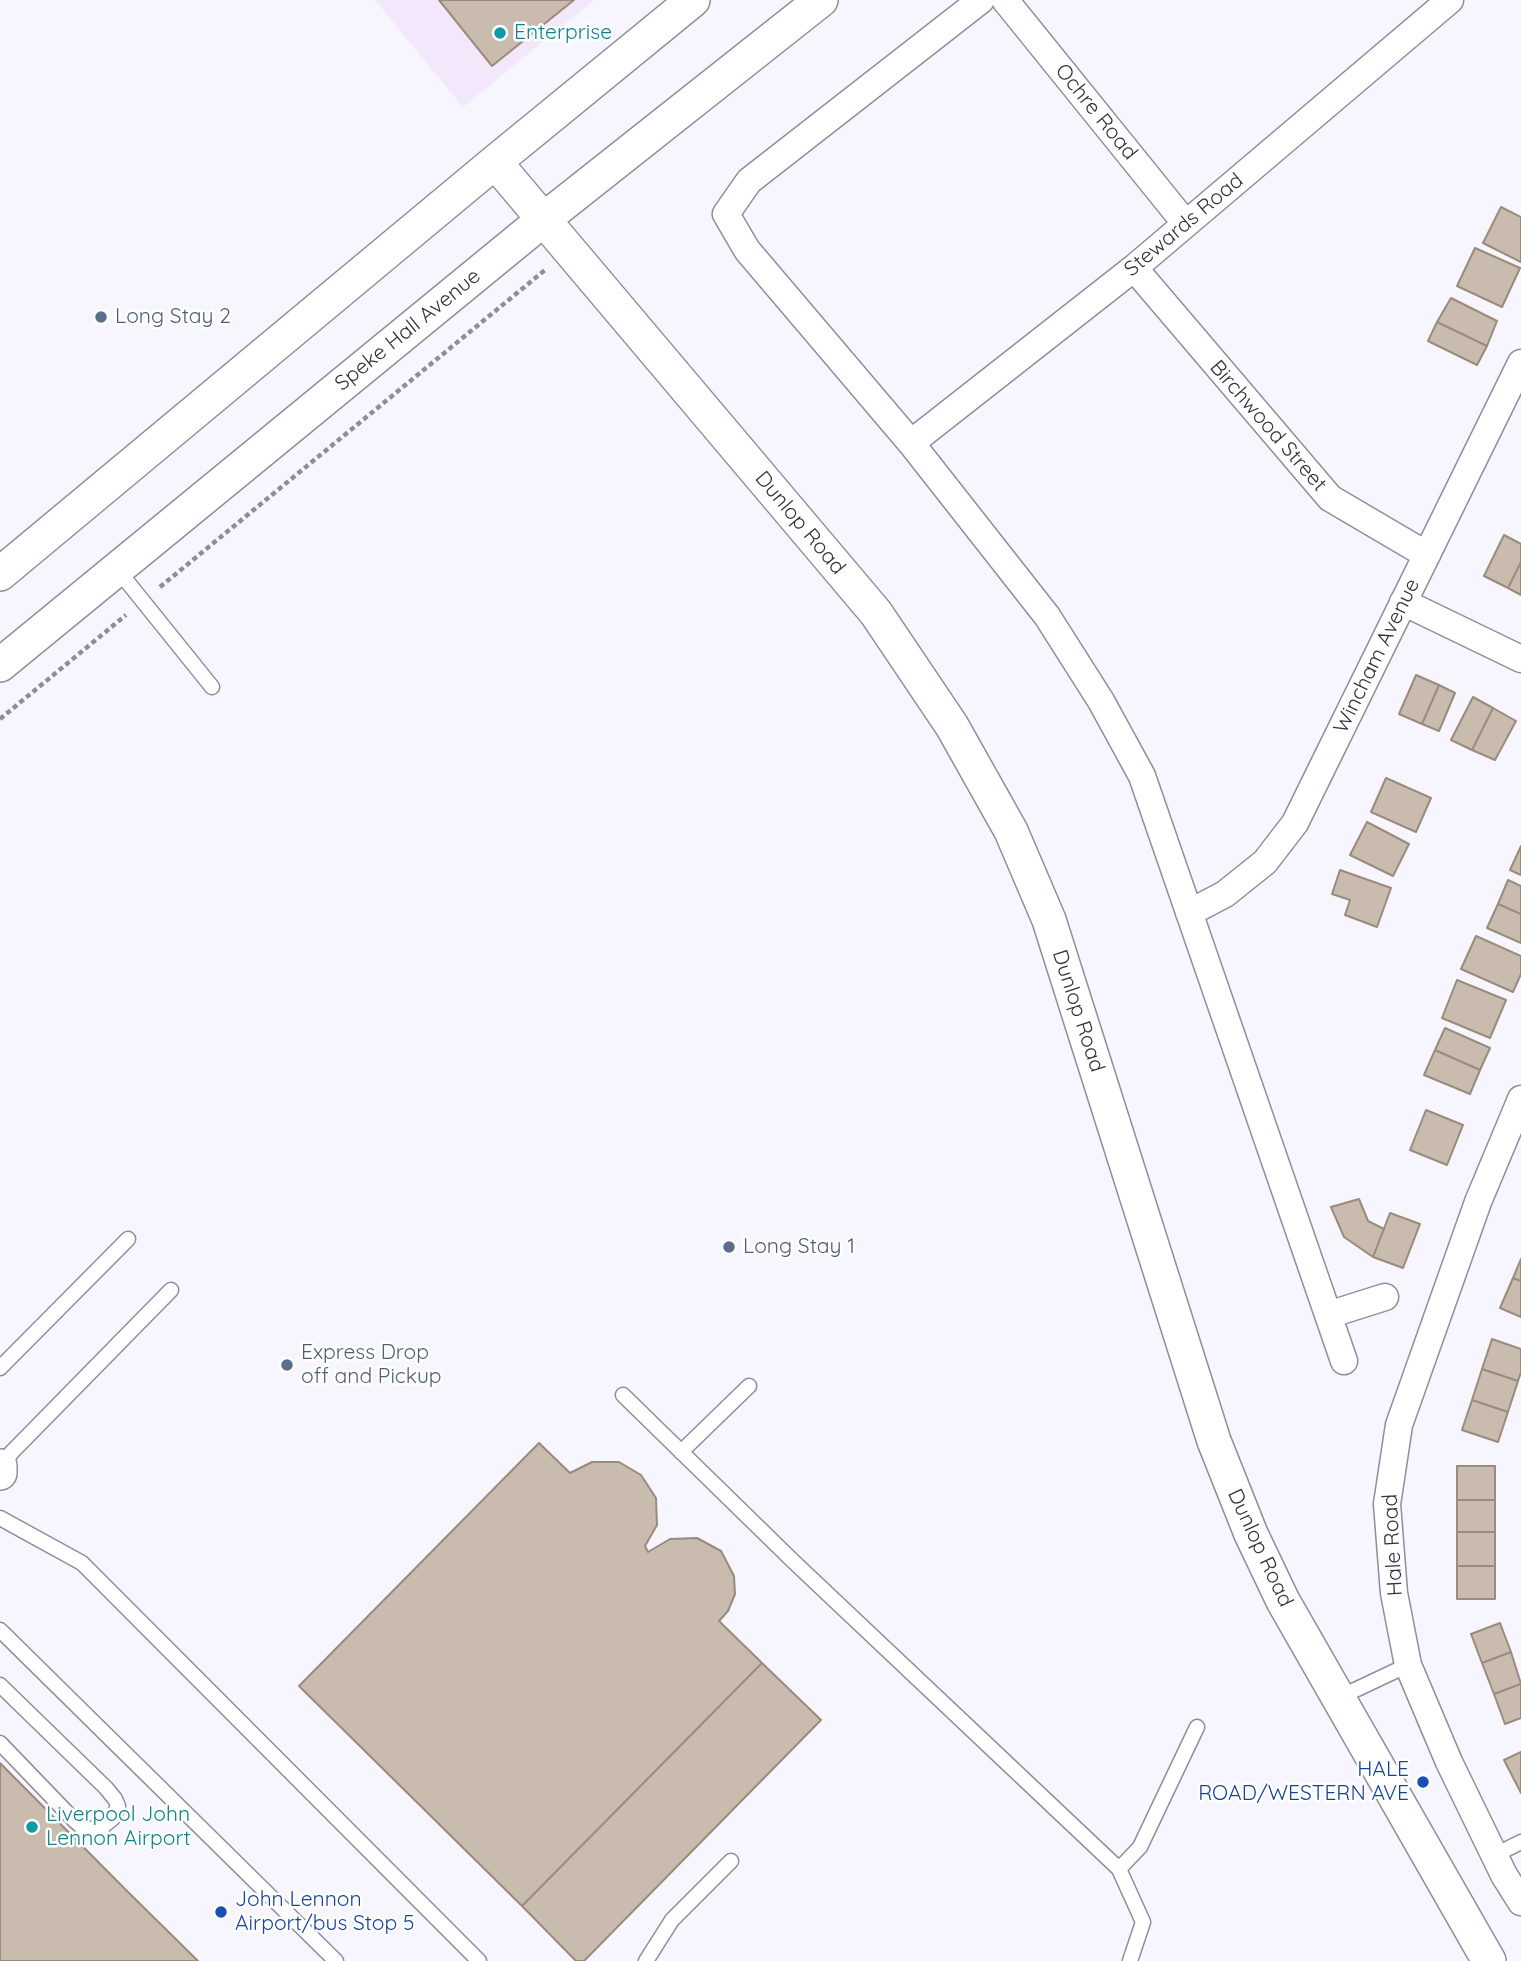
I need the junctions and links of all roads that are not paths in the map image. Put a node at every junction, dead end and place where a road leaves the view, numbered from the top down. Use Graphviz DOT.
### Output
graph roads {
  1 [pos="693,0"];
  2 [pos="821,0"];
  3 [pos="981,0"];
  4 [pos="1006,0"];
  5 [pos="1450,0"];
  6 [pos="495,162"];
  7 [pos="543,220"];
  8 [pos="1186,224"];
  9 [pos="1133,268"];
  10 [pos="1521,363"];
  11 [pos="911,443"];
  12 [pos="1427,555"];
  13 [pos="117,569"];
  14 [pos="0,574"];
  15 [pos="1403,602"];
  16 [pos="1521,659"];
  17 [pos="0,665"];
  18 [pos="212,687"];
  19 [pos="1189,913"];
  20 [pos="1521,1099"];
  21 [pos="128,1239"];
  22 [pos="171,1290"];
  23 [pos="1385,1297"];
  24 [pos="1328,1315"];
  25 [pos="1344,1361"];
  26 [pos="0,1368"];
  27 [pos="749,1386"];
  28 [pos="623,1395"];
  29 [pos="681,1452"];
  30 [pos="0,1470"];
  31 [pos="0,1518"];
  32 [pos="0,1630"];
  33 [pos="1408,1665"];
  34 [pos="0,1685"];
  35 [pos="1338,1698"];
  36 [pos="1197,1727"];
  37 [pos="0,1743"];
  38 [pos="1521,1842"];
  39 [pos="1495,1855"];
  40 [pos="732,1861"];
  41 [pos="1119,1868"];
  42 [pos="1521,1902"];
  43 [pos="336,1961"];
  44 [pos="479,1961"];
  45 [pos="646,1961"];
  46 [pos="1130,1961"];
  47 [pos="1489,1961"];
  1 -- 6 [label="street"];
  2 -- 7 [label="street, Speke Hall Avenue"];
  3 -- 11 [label="street"];
  4 -- 8 [label="street, Ochre Road"];
  5 -- 8 [label="street, Stewards Road"];
  6 -- 7 [label="street, Dunlop Road"];
  6 -- 14 [label="street"];
  7 -- 13 [label="street, Speke Hall Avenue"];
  7 -- 35 [label="street, Dunlop Road"];
  8 -- 9 [label="street, Stewards Road"];
  9 -- 11 [label="street, Stewards Road"];
  9 -- 12 [label="street, Birchwood Street"];
  10 -- 12 [label="street, Wincham Avenue"];
  11 -- 19 [label="street"];
  12 -- 15 [label="street, Wincham Avenue"];
  13 -- 17 [label="street, Speke Hall Avenue"];
  13 -- 18 [label="lane"];
  15 -- 16 [label="street"];
  15 -- 19 [label="street, Wincham Avenue"];
  19 -- 24 [label="street"];
  20 -- 33 [label="street, Hale Road"];
  21 -- 26 [label="lane"];
  22 -- 30 [label="lane"];
  23 -- 24 [label="street"];
  24 -- 25 [label="street"];
  27 -- 29 [label="lane"];
  28 -- 29 [label="lane"];
  29 -- 41 [label="lane"];
  31 -- 44 [label="lane"];
  32 -- 43 [label="lane"];
  33 -- 35 [label="lane"];
  33 -- 39 [label="street, Hale Road"];
  34 -- 37 [label="lane"];
  35 -- 47 [label="street, Dunlop Road"];
  36 -- 41 [label="lane"];
  38 -- 39 [label="lane"];
  39 -- 42 [label="street, Hale Road"];
  40 -- 45 [label="lane"];
  41 -- 46 [label="lane"];
}
